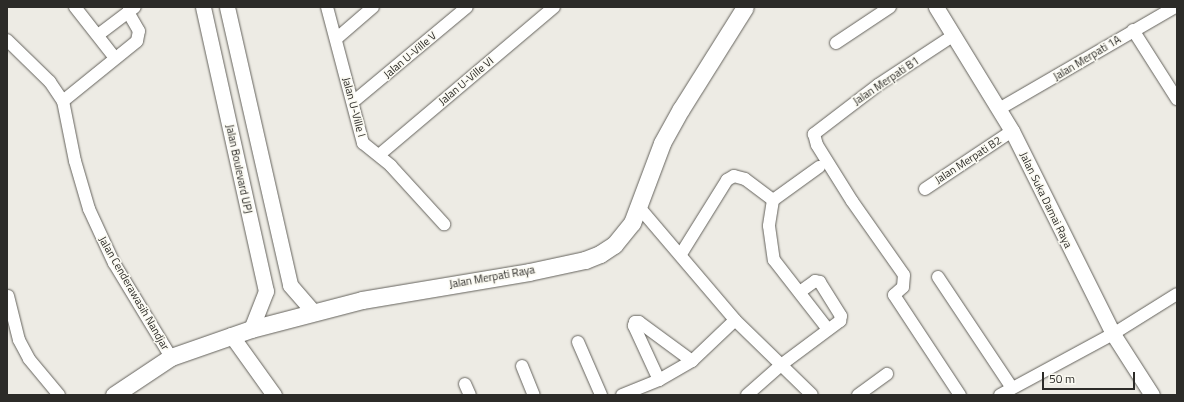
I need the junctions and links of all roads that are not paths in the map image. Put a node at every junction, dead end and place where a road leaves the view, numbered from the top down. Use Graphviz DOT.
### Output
graph roads {
  1 [pos="75,7"];
  2 [pos="203,7"];
  3 [pos="227,7"];
  4 [pos="327,7"];
  5 [pos="372,7"];
  6 [pos="467,7"];
  7 [pos="554,7"];
  8 [pos="745,7"];
  9 [pos="890,7"];
  10 [pos="936,7"];
  11 [pos="1175,7"];
  12 [pos="132,9"];
  13 [pos="1133,30"];
  14 [pos="98,35"];
  15 [pos="954,36"];
  16 [pos="336,39"];
  17 [pos="7,40"];
  18 [pos="836,43"];
  19 [pos="115,58"];
  20 [pos="1177,99"];
  21 [pos="63,102"];
  22 [pos="353,102"];
  23 [pos="999,109"];
  24 [pos="1012,132"];
  25 [pos="379,155"];
  26 [pos="819,167"];
  27 [pos="925,189"];
  28 [pos="773,200"];
  29 [pos="638,206"];
  30 [pos="444,224"];
  31 [pos="681,254"];
  32 [pos="938,277"];
  33 [pos="290,285"];
  34 [pos="266,291"];
  35 [pos="800,292"];
  36 [pos="1177,294"];
  37 [pos="8,296"];
  38 [pos="313,311"];
  39 [pos="735,320"];
  40 [pos="827,328"];
  41 [pos="251,329"];
  42 [pos="1113,334"];
  43 [pos="231,335"];
  44 [pos="578,342"];
  45 [pos="171,357"];
  46 [pos="692,361"];
  47 [pos="781,365"];
  48 [pos="522,366"];
  49 [pos="888,374"];
  50 [pos="659,380"];
  51 [pos="1012,388"];
  52 [pos="59,395"];
  53 [pos="114,395"];
  54 [pos="274,395"];
  55 [pos="534,395"];
  56 [pos="601,395"];
  57 [pos="622,395"];
  58 [pos="747,395"];
  59 [pos="812,395"];
  60 [pos="858,395"];
  61 [pos="960,395"];
  62 [pos="1000,395"];
  63 [pos="1152,395"];
  1 -- 14 [label="street"];
  2 -- 34 [label="street, Jalan Boulevard UPJ"];
  3 -- 33 [label="street"];
  4 -- 16 [label="street, Jalan U-Ville I"];
  5 -- 16 [label="street"];
  6 -- 22 [label="street, Jalan U-Ville V"];
  7 -- 25 [label="street, Jalan U-Ville VI"];
  8 -- 29 [label="main road, Jalan Merpati Raya"];
  9 -- 18 [label="street"];
  10 -- 15 [label="street, Jalan Suka Damai Raya"];
  11 -- 13 [label="street, Jalan Merpati 1A"];
  12 -- 14 [label="street"];
  12 -- 19 [label="street"];
  13 -- 20 [label="street"];
  13 -- 23 [label="street, Jalan Merpati 1A"];
  14 -- 19 [label="street"];
  15 -- 23 [label="street, Jalan Suka Damai Raya"];
  15 -- 61 [label="street, Jalan Merpati B1"];
  16 -- 22 [label="street, Jalan U-Ville I"];
  17 -- 21 [label="street, Jalan Cenderawasih Nandjar"];
  19 -- 21 [label="street"];
  21 -- 45 [label="street, Jalan Cenderawasih Nandjar"];
  22 -- 25 [label="street, Jalan U-Ville I"];
  23 -- 24 [label="street, Jalan Suka Damai Raya"];
  24 -- 27 [label="street, Jalan Merpati B2"];
  24 -- 42 [label="street, Jalan Suka Damai Raya"];
  25 -- 30 [label="street, Jalan U-Ville I"];
  26 -- 28 [label="street"];
  28 -- 31 [label="street"];
  28 -- 35 [label="street"];
  29 -- 31 [label="street"];
  29 -- 38 [label="main road, Jalan Merpati Raya"];
  31 -- 39 [label="street"];
  32 -- 51 [label="street"];
  33 -- 34 [label="street"];
  33 -- 38 [label="street"];
  34 -- 41 [label="street"];
  35 -- 40 [label="street"];
  35 -- 40 [label="street"];
  36 -- 42 [label="street"];
  37 -- 52 [label="street"];
  38 -- 41 [label="main road, Jalan Merpati Raya"];
  39 -- 46 [label="street"];
  39 -- 47 [label="street"];
  40 -- 47 [label="street"];
  41 -- 43 [label="main road, Jalan Merpati Raya"];
  42 -- 51 [label="street"];
  42 -- 63 [label="street, Jalan Suka Damai Raya"];
  43 -- 45 [label="main road, Jalan Merpati Raya"];
  43 -- 54 [label="street"];
  44 -- 56 [label="street"];
  45 -- 53 [label="main road, Jalan Merpati Raya"];
  46 -- 50 [label="street"];
  46 -- 50 [label="street"];
  47 -- 58 [label="street"];
  47 -- 59 [label="street"];
  48 -- 55 [label="street"];
  49 -- 60 [label="street"];
  50 -- 57 [label="street"];
  51 -- 62 [label="street"];
}
